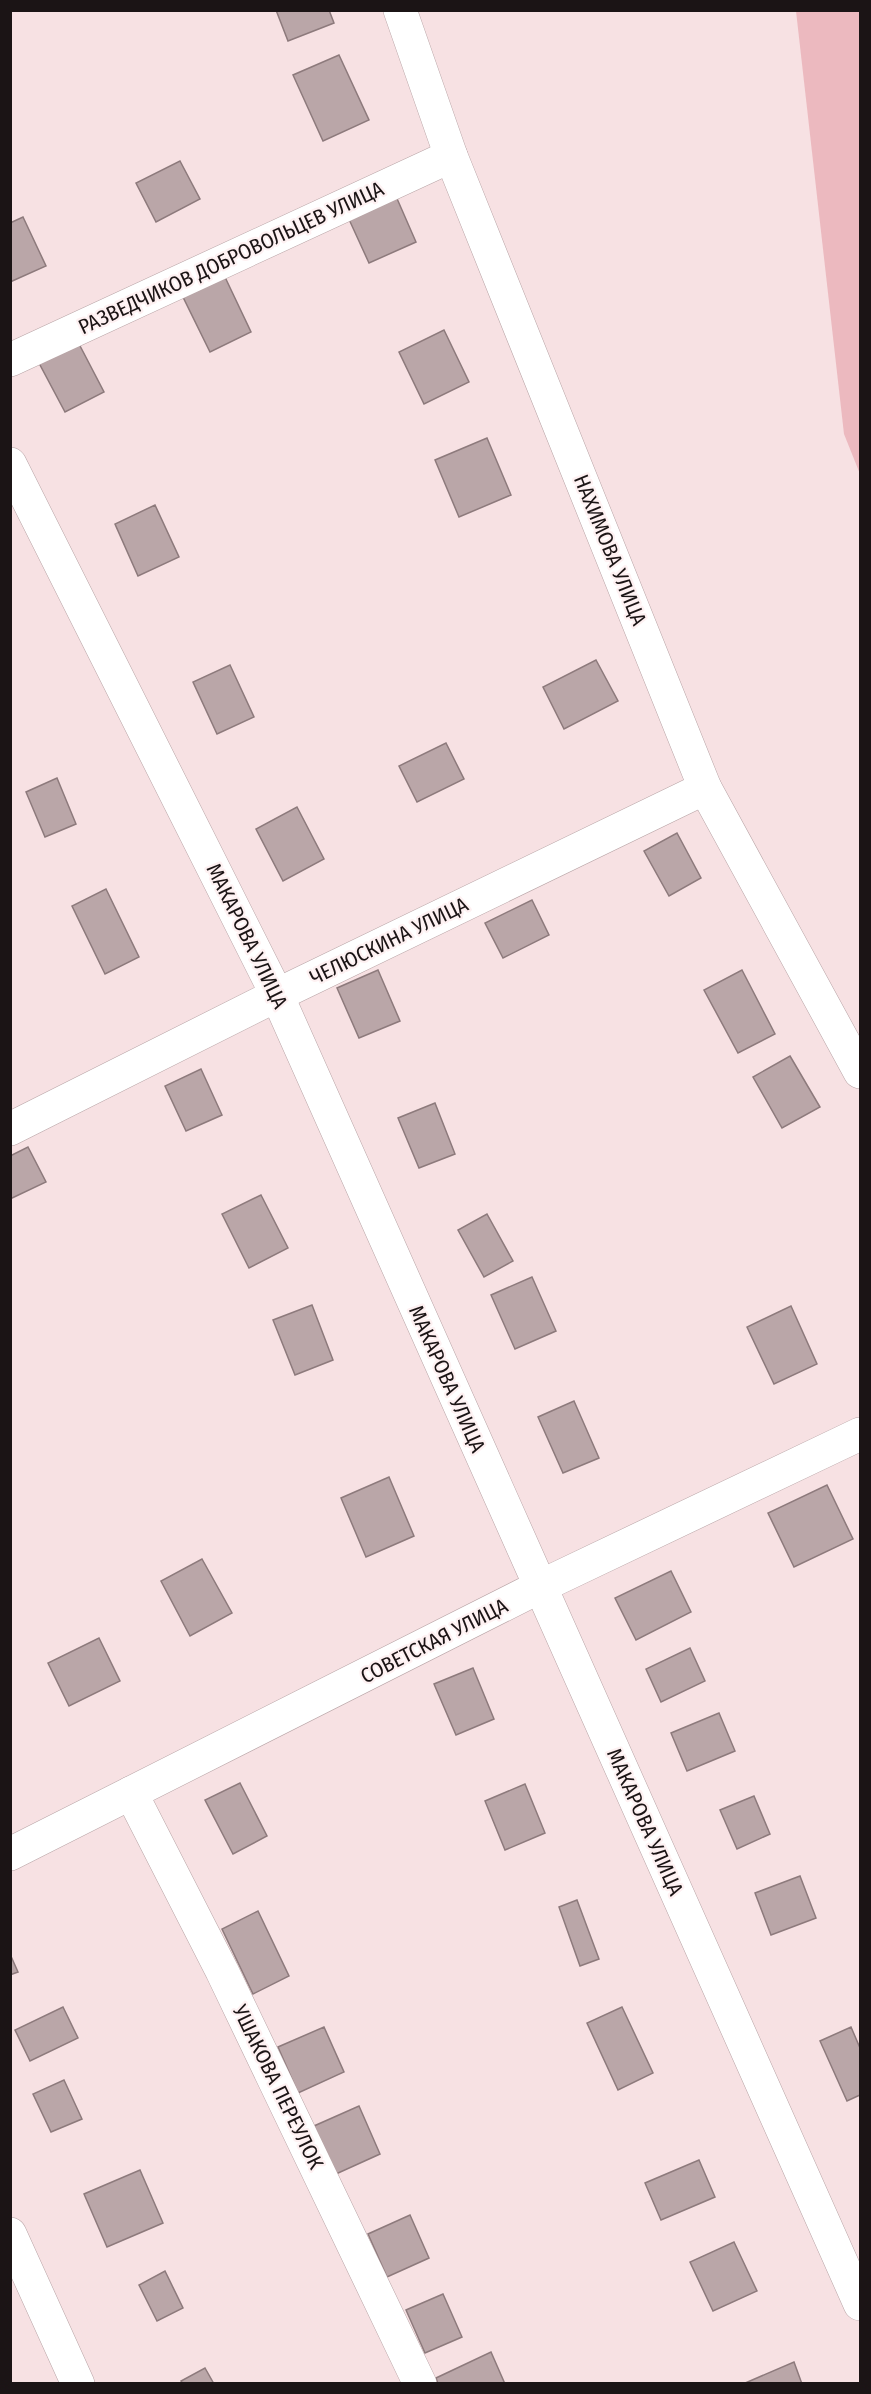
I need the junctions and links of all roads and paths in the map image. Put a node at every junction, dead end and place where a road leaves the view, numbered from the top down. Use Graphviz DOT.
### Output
graph roads {
  1 [pos="400,10"];
  2 [pos="451,156"];
  3 [pos="10,360"];
  4 [pos="10,464"];
  5 [pos="705,788"];
  6 [pos="277,995"];
  7 [pos="861,1072"];
  8 [pos="10,1129"];
  9 [pos="861,1434"];
  10 [pos="539,1587"];
  11 [pos="131,1793"];
  12 [pos="10,1854"];
  13 [pos="10,2234"];
  14 [pos="861,2304"];
  15 [pos="78,2384"];
  16 [pos="420,2384"];
  1 -- 2 [label="street, НАХИМОВА УЛИЦА"];
  2 -- 3 [label="street, РАЗВЕДЧИКОВ ДОБРОВОЛЬЦЕВ УЛИЦА"];
  2 -- 5 [label="street, НАХИМОВА УЛИЦА"];
  4 -- 6 [label="street, МАКАРОВА УЛИЦА"];
  5 -- 6 [label="street, ЧЕЛЮСКИНА УЛИЦА"];
  5 -- 7 [label="street, НАХИМОВА УЛИЦА"];
  6 -- 8 [label="street, ЧЕЛЮСКИНА УЛИЦА"];
  6 -- 10 [label="street, МАКАРОВА УЛИЦА"];
  9 -- 10 [label="street, СОВЕТСКАЯ УЛИЦА"];
  10 -- 11 [label="street, СОВЕТСКАЯ УЛИЦА"];
  10 -- 14 [label="street, МАКАРОВА УЛИЦА"];
  11 -- 12 [label="street, СОВЕТСКАЯ УЛИЦА"];
  11 -- 16 [label="street, УШАКОВА ПЕРЕУЛОК"];
  13 -- 15 [label="street"];
}
